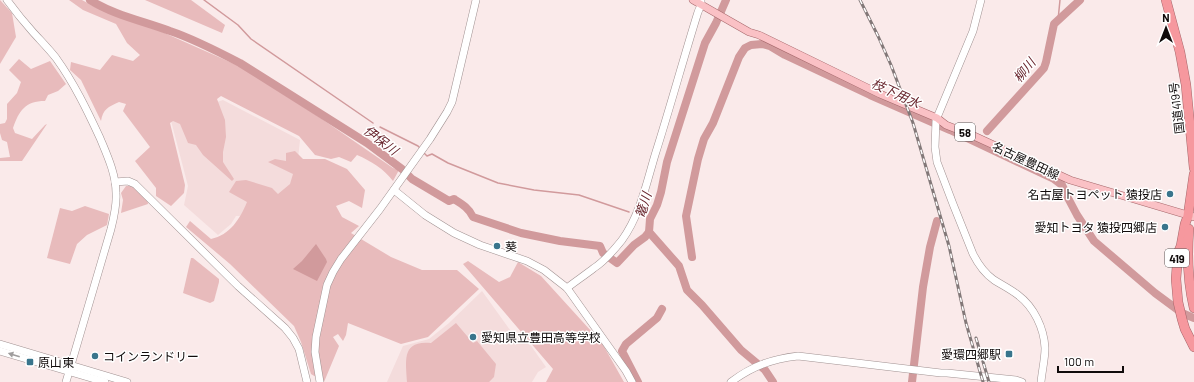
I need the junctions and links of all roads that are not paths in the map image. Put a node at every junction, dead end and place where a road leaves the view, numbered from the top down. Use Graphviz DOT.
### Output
graph roads {
  1 [pos="7,0"];
  2 [pos="476,0"];
  3 [pos="693,0"];
  4 [pos="981,0"];
  5 [pos="1166,0"];
  6 [pos="703,5"];
  7 [pos="937,119"];
  8 [pos="1194,168"];
  9 [pos="1194,174"];
  10 [pos="115,182"];
  11 [pos="394,190"];
  12 [pos="1191,217"];
  13 [pos="567,288"];
  14 [pos="1194,308"];
  15 [pos="0,344"];
  16 [pos="1194,348"];
  17 [pos="0,350"];
  18 [pos="70,368"];
  19 [pos="942,373"];
  20 [pos="66,382"];
  21 [pos="105,382"];
  22 [pos="127,382"];
  23 [pos="307,382"];
  24 [pos="320,382"];
  25 [pos="632,382"];
  26 [pos="732,382"];
  27 [pos="997,382"];
  28 [pos="1022,382"];
  29 [pos="1041,382"];
  1 -- 10 [label="street"];
  2 -- 11 [label="street"];
  3 -- 6 [label="main road, 名古屋豊田線 / 58"];
  4 -- 7 [label="street"];
  5 -- 8 [label="highway, 国道419号"];
  6 -- 7 [label="main road, 名古屋豊田線 / 58"];
  6 -- 13 [label="street"];
  7 -- 12 [label="main road, 名古屋豊田線 / 58"];
  7 -- 29 [label="street"];
  9 -- 12 [label="highway, 419"];
  10 -- 18 [label="street"];
  10 -- 23 [label="street"];
  11 -- 13 [label="street"];
  11 -- 24 [label="street"];
  12 -- 14 [label="highway, 419"];
  12 -- 16 [label="highway, 419"];
  13 -- 25 [label="street"];
  15 -- 18 [label="street"];
  18 -- 17 [label="street, one-way"];
  18 -- 20 [label="street"];
  18 -- 21 [label="street"];
  18 -- 22 [label="street"];
  19 -- 26 [label="street"];
  19 -- 27 [label="street"];
  19 -- 28 [label="street"];
}
